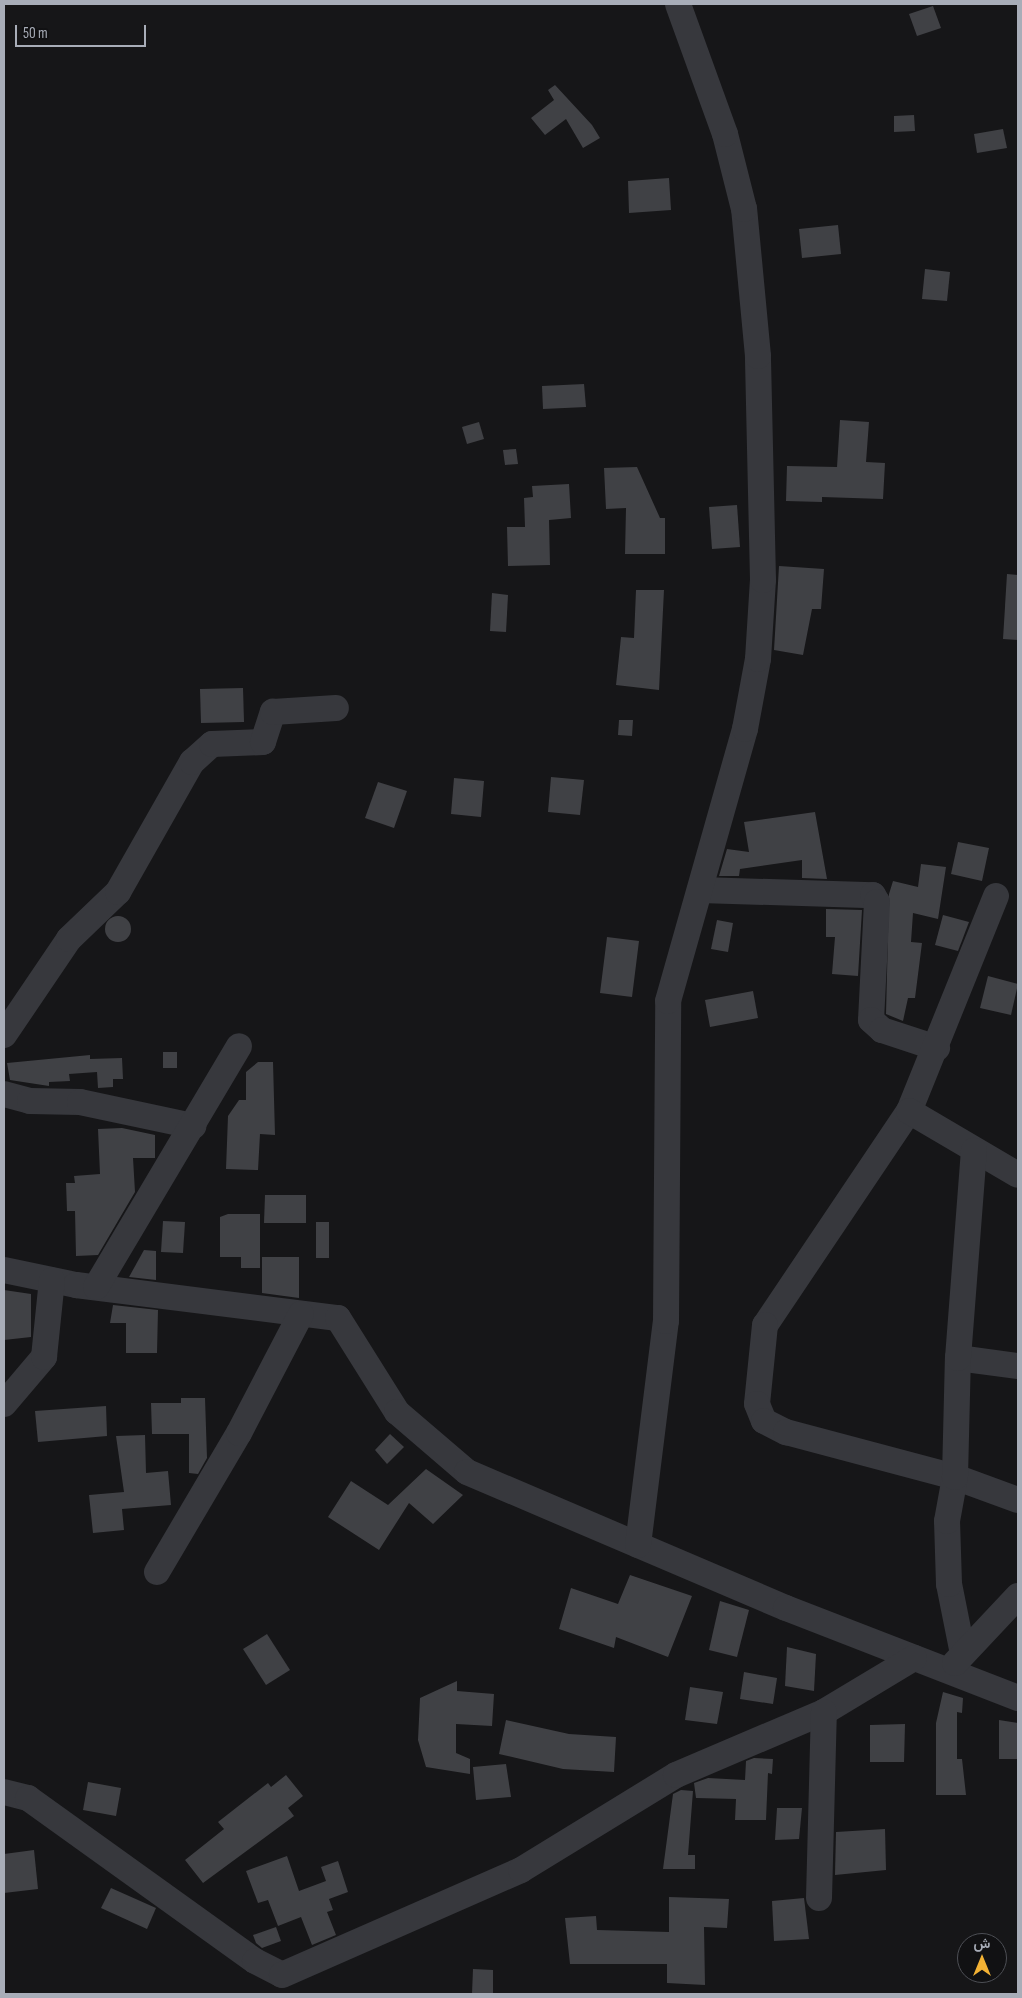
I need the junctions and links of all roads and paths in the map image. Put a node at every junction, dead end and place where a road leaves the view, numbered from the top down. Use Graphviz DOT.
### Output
graph roads {
  1 [pos="678,4"];
  2 [pos="336,708"];
  3 [pos="700,890"];
  4 [pos="996,896"];
  5 [pos="4,1035"];
  6 [pos="239,1046"];
  7 [pos="937,1048"];
  8 [pos="4,1094"];
  9 [pos="909,1110"];
  10 [pos="193,1126"];
  11 [pos="974,1151"];
  12 [pos="1018,1175"];
  13 [pos="4,1270"];
  14 [pos="52,1280"];
  15 [pos="96,1287"];
  16 [pos="301,1314"];
  17 [pos="958,1358"];
  18 [pos="1018,1366"];
  19 [pos="4,1404"];
  20 [pos="955,1477"];
  21 [pos="1018,1500"];
  22 [pos="638,1545"];
  23 [pos="157,1572"];
  24 [pos="1018,1596"];
  25 [pos="914,1658"];
  26 [pos="955,1663"];
  27 [pos="1018,1698"];
  28 [pos="824,1712"];
  29 [pos="4,1792"];
  30 [pos="819,1898"];
  1 -- 3 [label="street"];
  2 -- 5 [label="street"];
  3 -- 7 [label="street"];
  3 -- 22 [label="street"];
  4 -- 7 [label="street"];
  6 -- 10 [label="street"];
  7 -- 9 [label="street"];
  8 -- 10 [label="street"];
  9 -- 11 [label="street"];
  9 -- 20 [label="street"];
  10 -- 15 [label="street"];
  11 -- 12 [label="street"];
  11 -- 17 [label="street"];
  13 -- 14 [label="street"];
  14 -- 15 [label="street"];
  14 -- 19 [label="street"];
  15 -- 16 [label="street"];
  16 -- 22 [label="street"];
  16 -- 23 [label="street"];
  17 -- 18 [label="street"];
  17 -- 20 [label="street"];
  20 -- 21 [label="street"];
  20 -- 26 [label="street"];
  22 -- 25 [label="street"];
  24 -- 26 [label="street"];
  25 -- 26 [label="street"];
  25 -- 28 [label="street"];
  26 -- 27 [label="street"];
  28 -- 29 [label="street"];
  28 -- 30 [label="street"];
}
